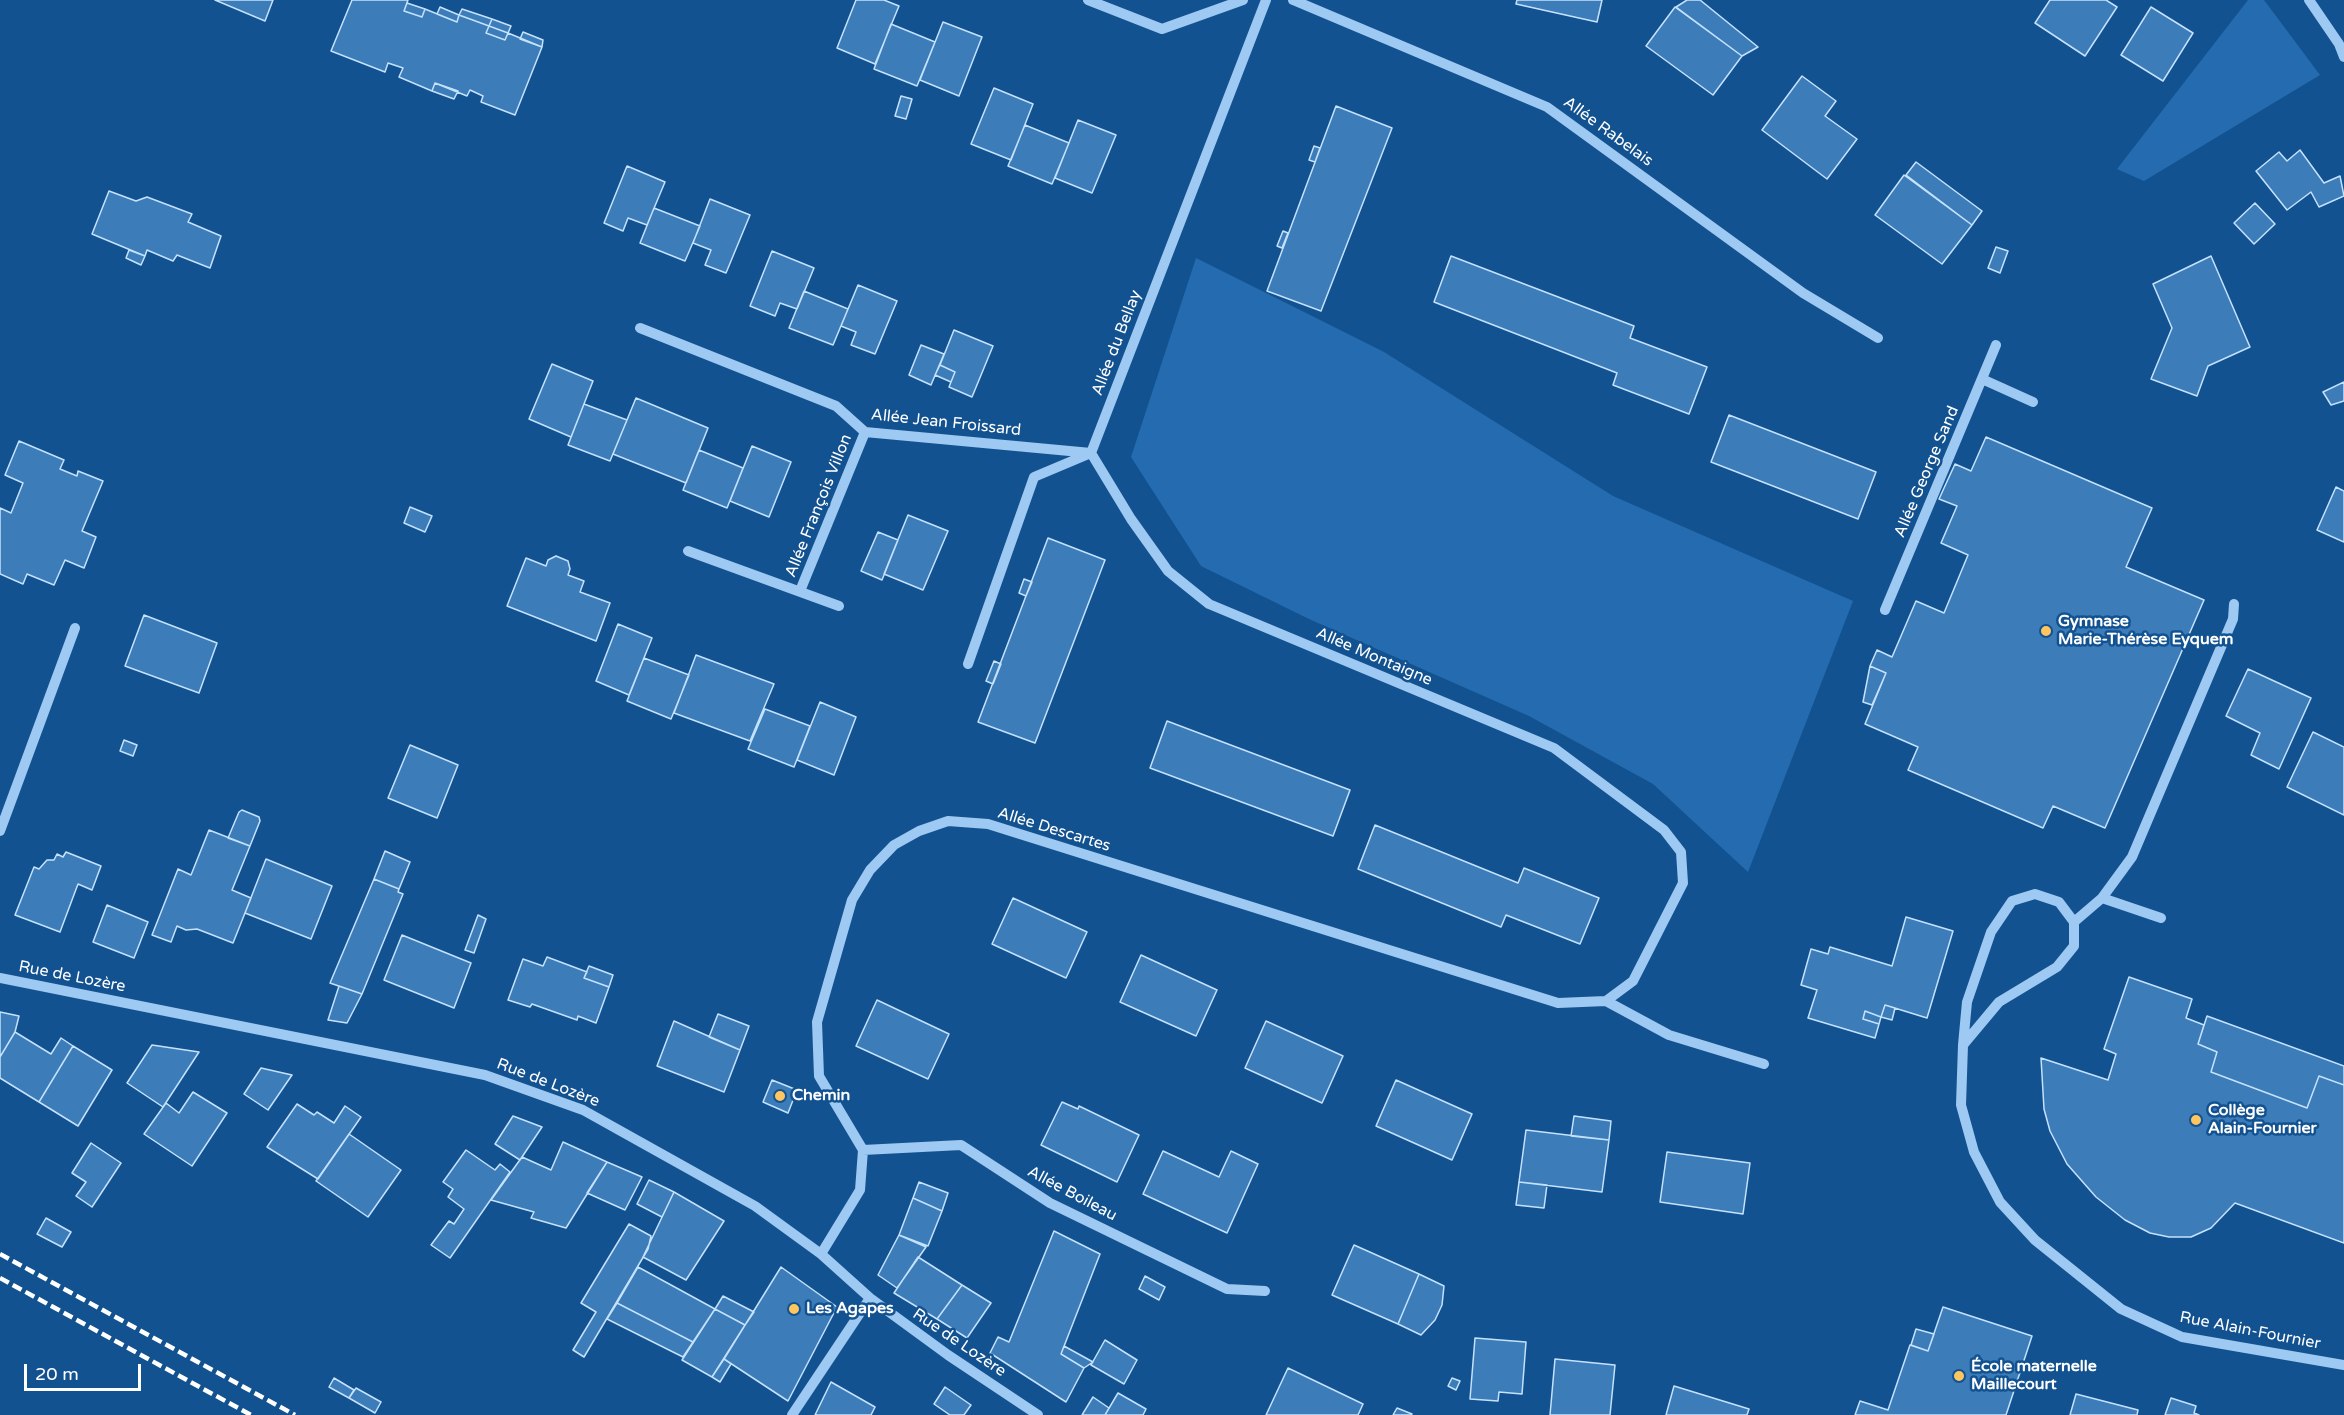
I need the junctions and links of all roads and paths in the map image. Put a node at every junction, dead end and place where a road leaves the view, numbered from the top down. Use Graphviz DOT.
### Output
graph roads {
  1 [pos="1088,0"];
  2 [pos="1243,0"];
  3 [pos="1266,0"];
  4 [pos="1293,0"];
  5 [pos="2308,0"];
  6 [pos="2344,57"];
  7 [pos="640,328"];
  8 [pos="1878,338"];
  9 [pos="1996,345"];
  10 [pos="1982,379"];
  11 [pos="2033,402"];
  12 [pos="865,432"];
  13 [pos="1092,453"];
  14 [pos="688,551"];
  15 [pos="800,591"];
  16 [pos="2234,603"];
  17 [pos="839,606"];
  18 [pos="1885,610"];
  19 [pos="75,628"];
  20 [pos="969,664"];
  21 [pos="0,831"];
  22 [pos="2102,898"];
  23 [pos="2161,918"];
  24 [pos="2074,922"];
  25 [pos="0,978"];
  26 [pos="1606,1001"];
  27 [pos="1963,1045"];
  28 [pos="1764,1064"];
  29 [pos="863,1150"];
  30 [pos="821,1254"];
  31 [pos="1265,1291"];
  32 [pos="870,1298"];
  33 [pos="2344,1365"];
  34 [pos="792,1415"];
  35 [pos="1038,1415"];
  1 -- 2 [label="street"];
  3 -- 13 [label="street, Allée du Bellay"];
  4 -- 8 [label="street, Allée Rabelais"];
  5 -- 6 [label="street"];
  7 -- 12 [label="street, Allée Jean Froissard"];
  9 -- 10 [label="street, Allée George Sand"];
  10 -- 11 [label="street"];
  10 -- 18 [label="street, Allée George Sand"];
  12 -- 13 [label="street, Allée Jean Froissard"];
  12 -- 15 [label="street, Allée François Villon"];
  13 -- 20 [label="street"];
  13 -- 26 [label="street, Allée Montaigne"];
  14 -- 15 [label="street, Allée François Villon"];
  15 -- 17 [label="street, Allée François Villon"];
  16 -- 22 [label="street"];
  19 -- 21 [label="street"];
  22 -- 23 [label="street"];
  22 -- 24 [label="street"];
  24 -- 27 [label="street"];
  24 -- 27 [label="street, Rue Alain-Fournier"];
  25 -- 30 [label="street, Rue de Lozère"];
  26 -- 28 [label="street"];
  26 -- 29 [label="street, Allée Descartes"];
  27 -- 33 [label="street, Rue Alain-Fournier"];
  29 -- 30 [label="street"];
  29 -- 31 [label="street, Allée Boileau"];
  30 -- 32 [label="street, Rue de Lozère"];
  32 -- 34 [label="street"];
  32 -- 35 [label="street, Rue de Lozère"];
}
